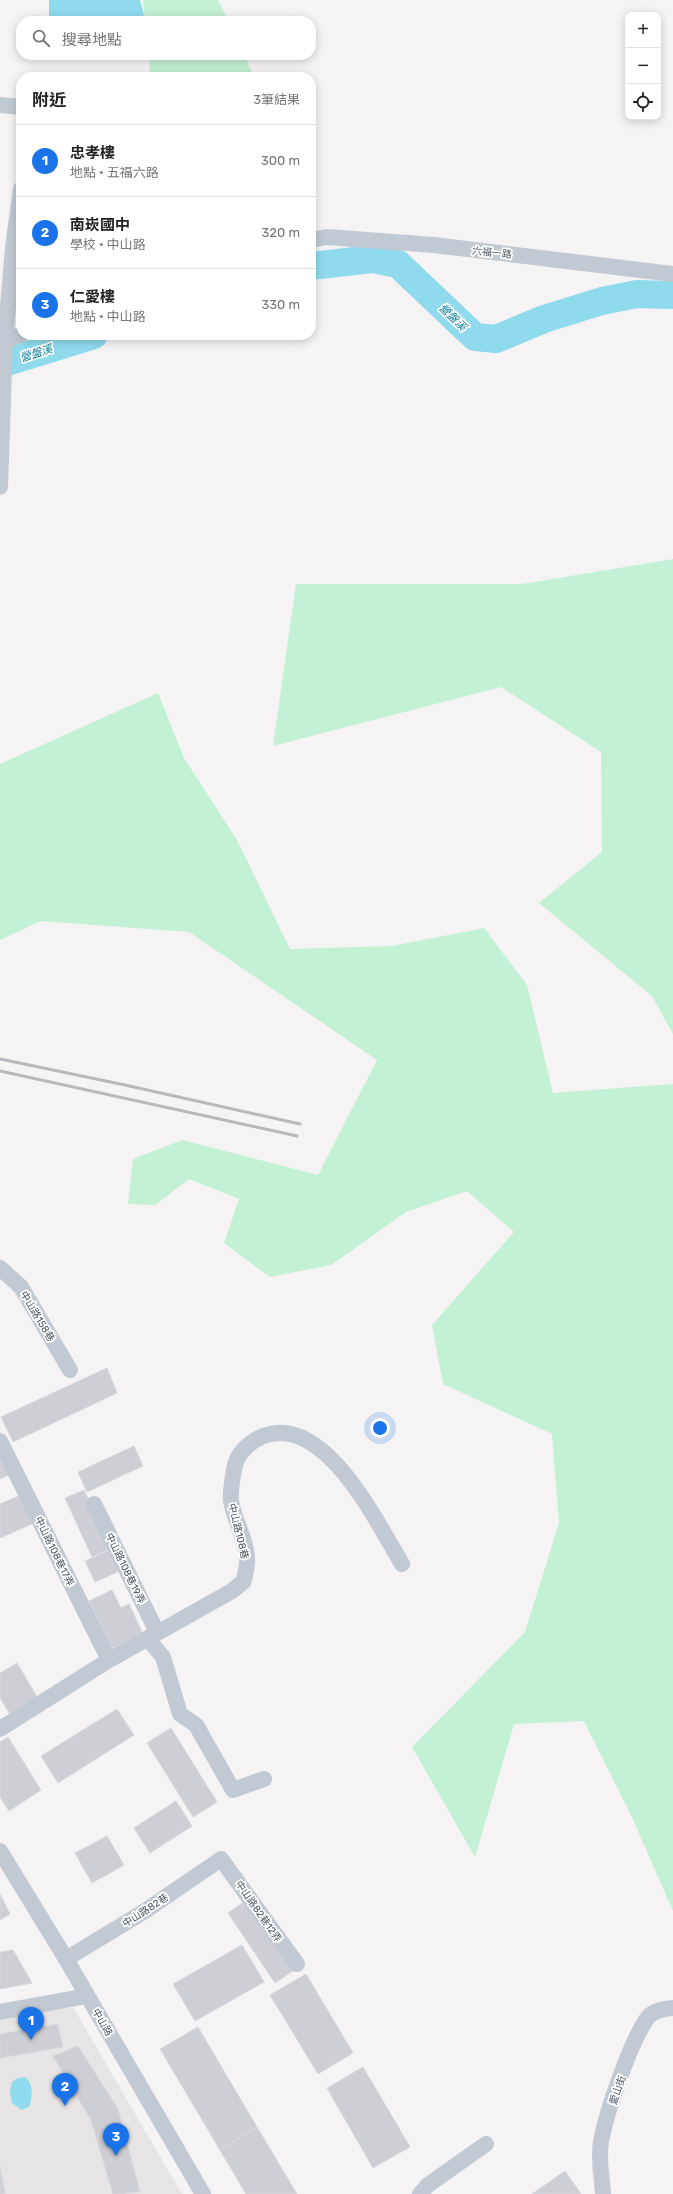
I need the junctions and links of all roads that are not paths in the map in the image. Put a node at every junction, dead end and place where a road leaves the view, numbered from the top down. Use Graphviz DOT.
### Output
graph roads {
  1 [pos="0,105"];
  2 [pos="16,107"];
  3 [pos="16,225"];
  4 [pos="316,239"];
  5 [pos="673,274"];
  6 [pos="16,338"];
  7 [pos="3,345"];
  8 [pos="0,487"];
  9 [pos="0,1268"];
  10 [pos="70,1370"];
  11 [pos="0,1441"];
  12 [pos="94,1504"];
  13 [pos="402,1564"];
  14 [pos="153,1636"];
  15 [pos="109,1660"];
  16 [pos="0,1729"];
  17 [pos="264,1779"];
  18 [pos="0,1851"];
  19 [pos="222,1859"];
  20 [pos="66,1959"];
  21 [pos="297,1964"];
  22 [pos="87,1996"];
  23 [pos="673,2008"];
  24 [pos="0,2012"];
  25 [pos="486,2144"];
  26 [pos="203,2194"];
  27 [pos="420,2194"];
  28 [pos="602,2194"];
  1 -- 2 [label="street"];
  3 -- 7 [label="street"];
  4 -- 5 [label="street, 六福一路"];
  6 -- 7 [label="street"];
  7 -- 8 [label="street"];
  9 -- 10 [label="street, 中山路158巷"];
  11 -- 15 [label="street, 中山路108巷17弄"];
  12 -- 14 [label="street, 中山路108巷19弄"];
  13 -- 14 [label="street, 中山路108巷"];
  14 -- 15 [label="street, 中山路108巷"];
  14 -- 17 [label="street, 中山路108巷19弄"];
  15 -- 16 [label="street, 中山路108巷"];
  18 -- 20 [label="street, 中山路"];
  19 -- 20 [label="street, 中山路82巷"];
  19 -- 21 [label="street, 中山路82巷12弄"];
  20 -- 22 [label="street, 中山路"];
  22 -- 24 [label="street"];
  22 -- 26 [label="street, 中山路"];
  23 -- 28 [label="street, 愛山街"];
  25 -- 27 [label="street"];
}
